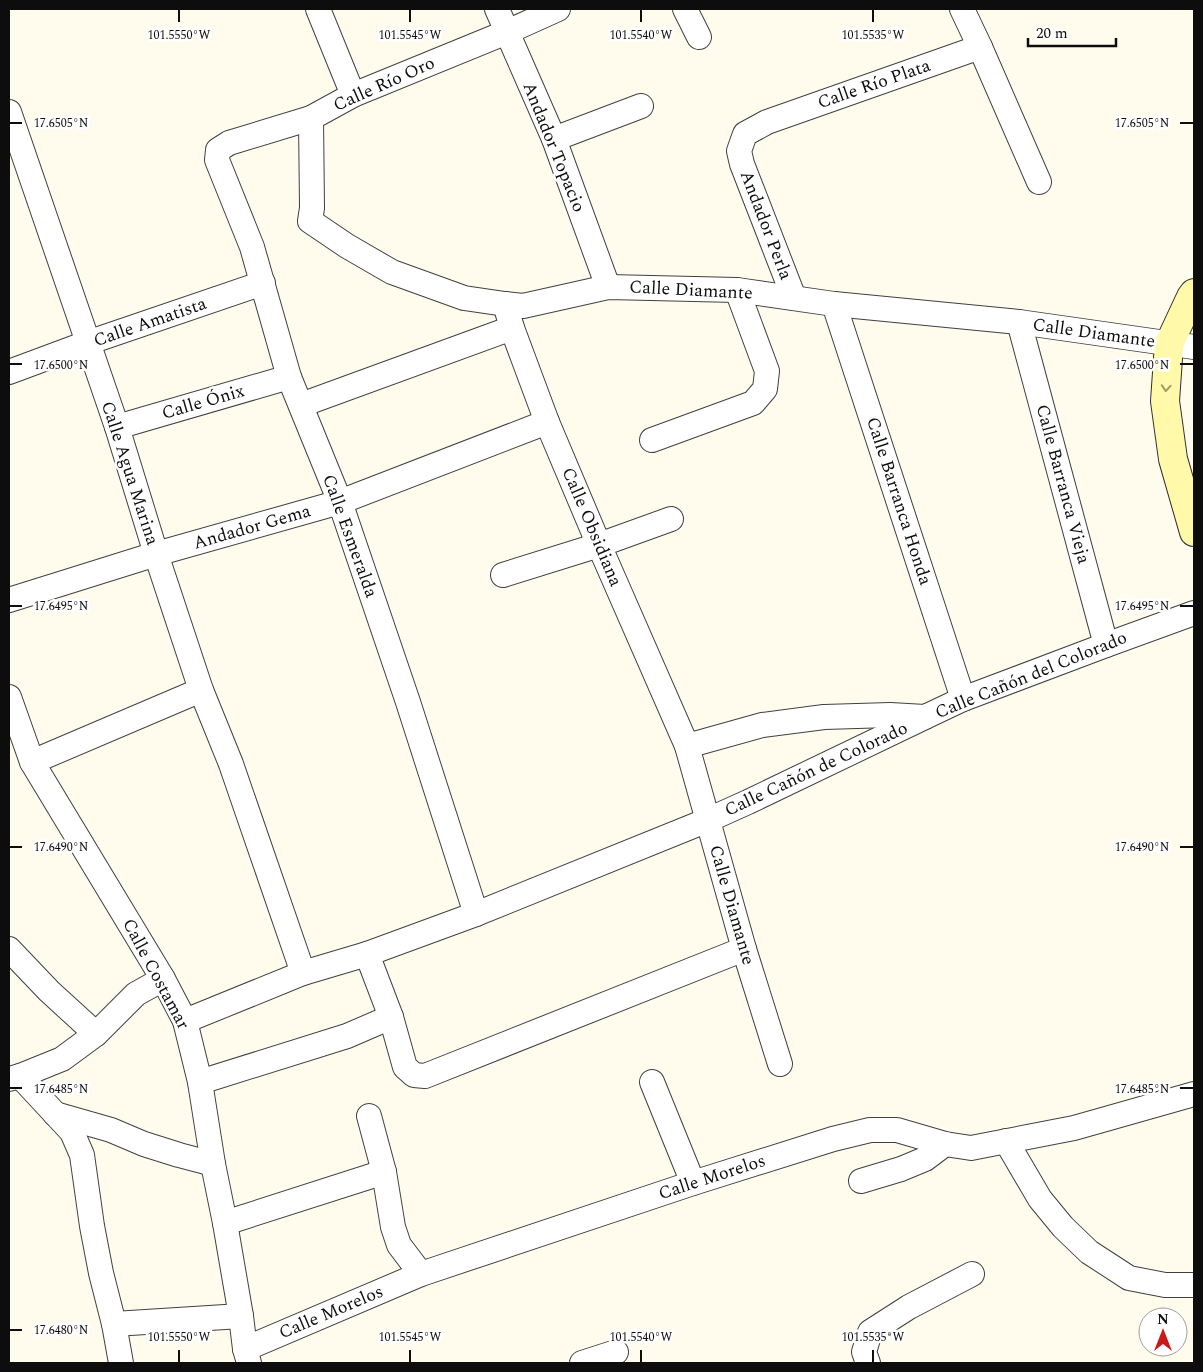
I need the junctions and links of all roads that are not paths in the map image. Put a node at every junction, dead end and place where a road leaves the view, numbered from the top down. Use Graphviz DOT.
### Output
graph roads {
  1 [pos="318,9"];
  2 [pos="497,9"];
  3 [pos="558,9"];
  4 [pos="685,9"];
  5 [pos="962,9"];
  6 [pos="507,32"];
  7 [pos="699,37"];
  8 [pos="980,47"];
  9 [pos="354,94"];
  10 [pos="641,106"];
  11 [pos="9,112"];
  12 [pos="311,118"];
  13 [pos="554,139"];
  14 [pos="738,150"];
  15 [pos="217,160"];
  16 [pos="1039,182"];
  17 [pos="263,283"];
  18 [pos="608,287"];
  19 [pos="737,290"];
  20 [pos="1194,293"];
  21 [pos="794,298"];
  22 [pos="505,304"];
  23 [pos="834,304"];
  24 [pos="1020,322"];
  25 [pos="512,328"];
  26 [pos="87,343"];
  27 [pos="1182,346"];
  28 [pos="9,372"];
  29 [pos="289,377"];
  30 [pos="301,405"];
  31 [pos="547,422"];
  32 [pos="116,427"];
  33 [pos="652,440"];
  34 [pos="340,502"];
  35 [pos="670,519"];
  36 [pos="1194,532"];
  37 [pos="599,545"];
  38 [pos="156,554"];
  39 [pos="503,575"];
  40 [pos="9,600"];
  41 [pos="1194,613"];
  42 [pos="1106,645"];
  43 [pos="201,690"];
  44 [pos="9,698"];
  45 [pos="964,699"];
  46 [pos="925,717"];
  47 [pos="687,746"];
  48 [pos="32,762"];
  49 [pos="708,820"];
  50 [pos="476,914"];
  51 [pos="9,949"];
  52 [pos="744,949"];
  53 [pos="367,954"];
  54 [pos="304,973"];
  55 [pos="163,979"];
  56 [pos="391,1018"];
  57 [pos="186,1021"];
  58 [pos="96,1034"];
  59 [pos="780,1064"];
  60 [pos="14,1077"];
  61 [pos="200,1082"];
  62 [pos="652,1082"];
  63 [pos="1194,1094"];
  64 [pos="54,1114"];
  65 [pos="369,1116"];
  66 [pos="1006,1141"];
  67 [pos="945,1144"];
  68 [pos="213,1164"];
  69 [pos="384,1172"];
  70 [pos="861,1181"];
  71 [pos="693,1183"];
  72 [pos="225,1223"];
  73 [pos="421,1274"];
  74 [pos="972,1274"];
  75 [pos="1194,1284"];
  76 [pos="242,1316"];
  77 [pos="114,1324"];
  78 [pos="616,1352"];
  79 [pos="247,1356"];
  80 [pos="866,1357"];
  81 [pos="121,1363"];
  82 [pos="582,1363"];
  1 -- 9 [label="street"];
  2 -- 6 [label="street, Andador Topacio"];
  3 -- 6 [label="street, Calle Río Oro"];
  4 -- 7 [label="street"];
  5 -- 8 [label="street"];
  6 -- 9 [label="street, Calle Río Oro"];
  6 -- 13 [label="street, Andador Topacio"];
  8 -- 14 [label="street, Calle Río Plata"];
  8 -- 16 [label="street"];
  9 -- 12 [label="street, Calle Río Oro"];
  10 -- 13 [label="street"];
  11 -- 26 [label="street, Calle Agua Marina"];
  12 -- 15 [label="street, Calle Río Oro"];
  12 -- 22 [label="street, Calle Diamante"];
  13 -- 18 [label="street, Andador Topacio"];
  14 -- 21 [label="street, Andador Perla"];
  15 -- 17 [label="street, Calle Esmeralda"];
  17 -- 26 [label="street, Calle Amatista"];
  17 -- 29 [label="street, Calle Esmeralda"];
  18 -- 19 [label="street, Calle Diamante"];
  18 -- 22 [label="street, Calle Diamante"];
  19 -- 21 [label="street, Calle Diamante"];
  19 -- 33 [label="street"];
  20 -- 27 [label="main road"];
  21 -- 23 [label="street, Calle Diamante"];
  22 -- 25 [label="street, Calle Obsidiana"];
  23 -- 24 [label="street, Calle Diamante"];
  23 -- 45 [label="street, Calle Barranca Honda"];
  24 -- 27 [label="street, Calle Diamante"];
  24 -- 42 [label="street, Calle Barranca Vieja"];
  25 -- 30 [label="street"];
  25 -- 31 [label="street, Calle Obsidiana"];
  26 -- 28 [label="street, Calle Amatista"];
  26 -- 32 [label="street, Calle Agua Marina"];
  27 -- 36 [label="main road, one-way"];
  29 -- 30 [label="street, Calle Esmeralda"];
  29 -- 32 [label="street, Calle Ónix"];
  30 -- 34 [label="street, Calle Esmeralda"];
  31 -- 34 [label="street, Andador Gema"];
  31 -- 37 [label="street, Calle Obsidiana"];
  32 -- 38 [label="street, Calle Agua Marina"];
  34 -- 38 [label="street, Andador Gema"];
  34 -- 50 [label="street, Calle Esmeralda"];
  35 -- 37 [label="street"];
  37 -- 39 [label="street"];
  37 -- 47 [label="street, Calle Obsidiana"];
  38 -- 40 [label="street, Andador Gema"];
  38 -- 43 [label="street, Calle Agua Marina"];
  41 -- 42 [label="street, Calle Cañón del Colorado"];
  42 -- 45 [label="street, Calle Cañón del Colorado"];
  43 -- 48 [label="street"];
  43 -- 54 [label="street, Calle Agua Marina"];
  44 -- 48 [label="street, Calle Costamar"];
  45 -- 46 [label="street, Calle Cañón del Colorado"];
  46 -- 47 [label="street, Calle Cañón del Colorado"];
  46 -- 49 [label="street, Calle Cañón de Colorado"];
  47 -- 49 [label="street, Calle Diamante"];
  48 -- 55 [label="street, Calle Costamar"];
  49 -- 50 [label="street, Calle Cañón de Colorado"];
  49 -- 52 [label="street, Calle Diamante"];
  50 -- 53 [label="street, Calle Cañón de Colorado"];
  51 -- 58 [label="street"];
  52 -- 56 [label="street"];
  52 -- 59 [label="street, Calle Diamante"];
  53 -- 54 [label="street, Calle Cañón de Colorado"];
  53 -- 56 [label="street"];
  54 -- 57 [label="street, Calle Cañón de Colorado"];
  55 -- 57 [label="street, Calle Costamar"];
  55 -- 58 [label="street"];
  56 -- 61 [label="street"];
  57 -- 61 [label="street, Calle Costamar"];
  58 -- 60 [label="street"];
  60 -- 64 [label="street"];
  61 -- 68 [label="street, Calle Costamar"];
  62 -- 71 [label="street"];
  63 -- 66 [label="street, Calle Morelos"];
  64 -- 68 [label="street"];
  64 -- 77 [label="street"];
  65 -- 69 [label="street"];
  66 -- 67 [label="street, Calle Morelos"];
  66 -- 75 [label="street"];
  67 -- 70 [label="street"];
  67 -- 71 [label="street, Calle Morelos"];
  68 -- 72 [label="street, Calle Costamar"];
  69 -- 72 [label="street"];
  69 -- 73 [label="street"];
  71 -- 73 [label="street, Calle Morelos"];
  72 -- 76 [label="street, Calle Costamar"];
  73 -- 79 [label="street, Calle Morelos"];
  74 -- 80 [label="street"];
  76 -- 77 [label="street"];
  76 -- 79 [label="street, Calle Costamar"];
  77 -- 81 [label="street"];
  78 -- 82 [label="street"];
}
